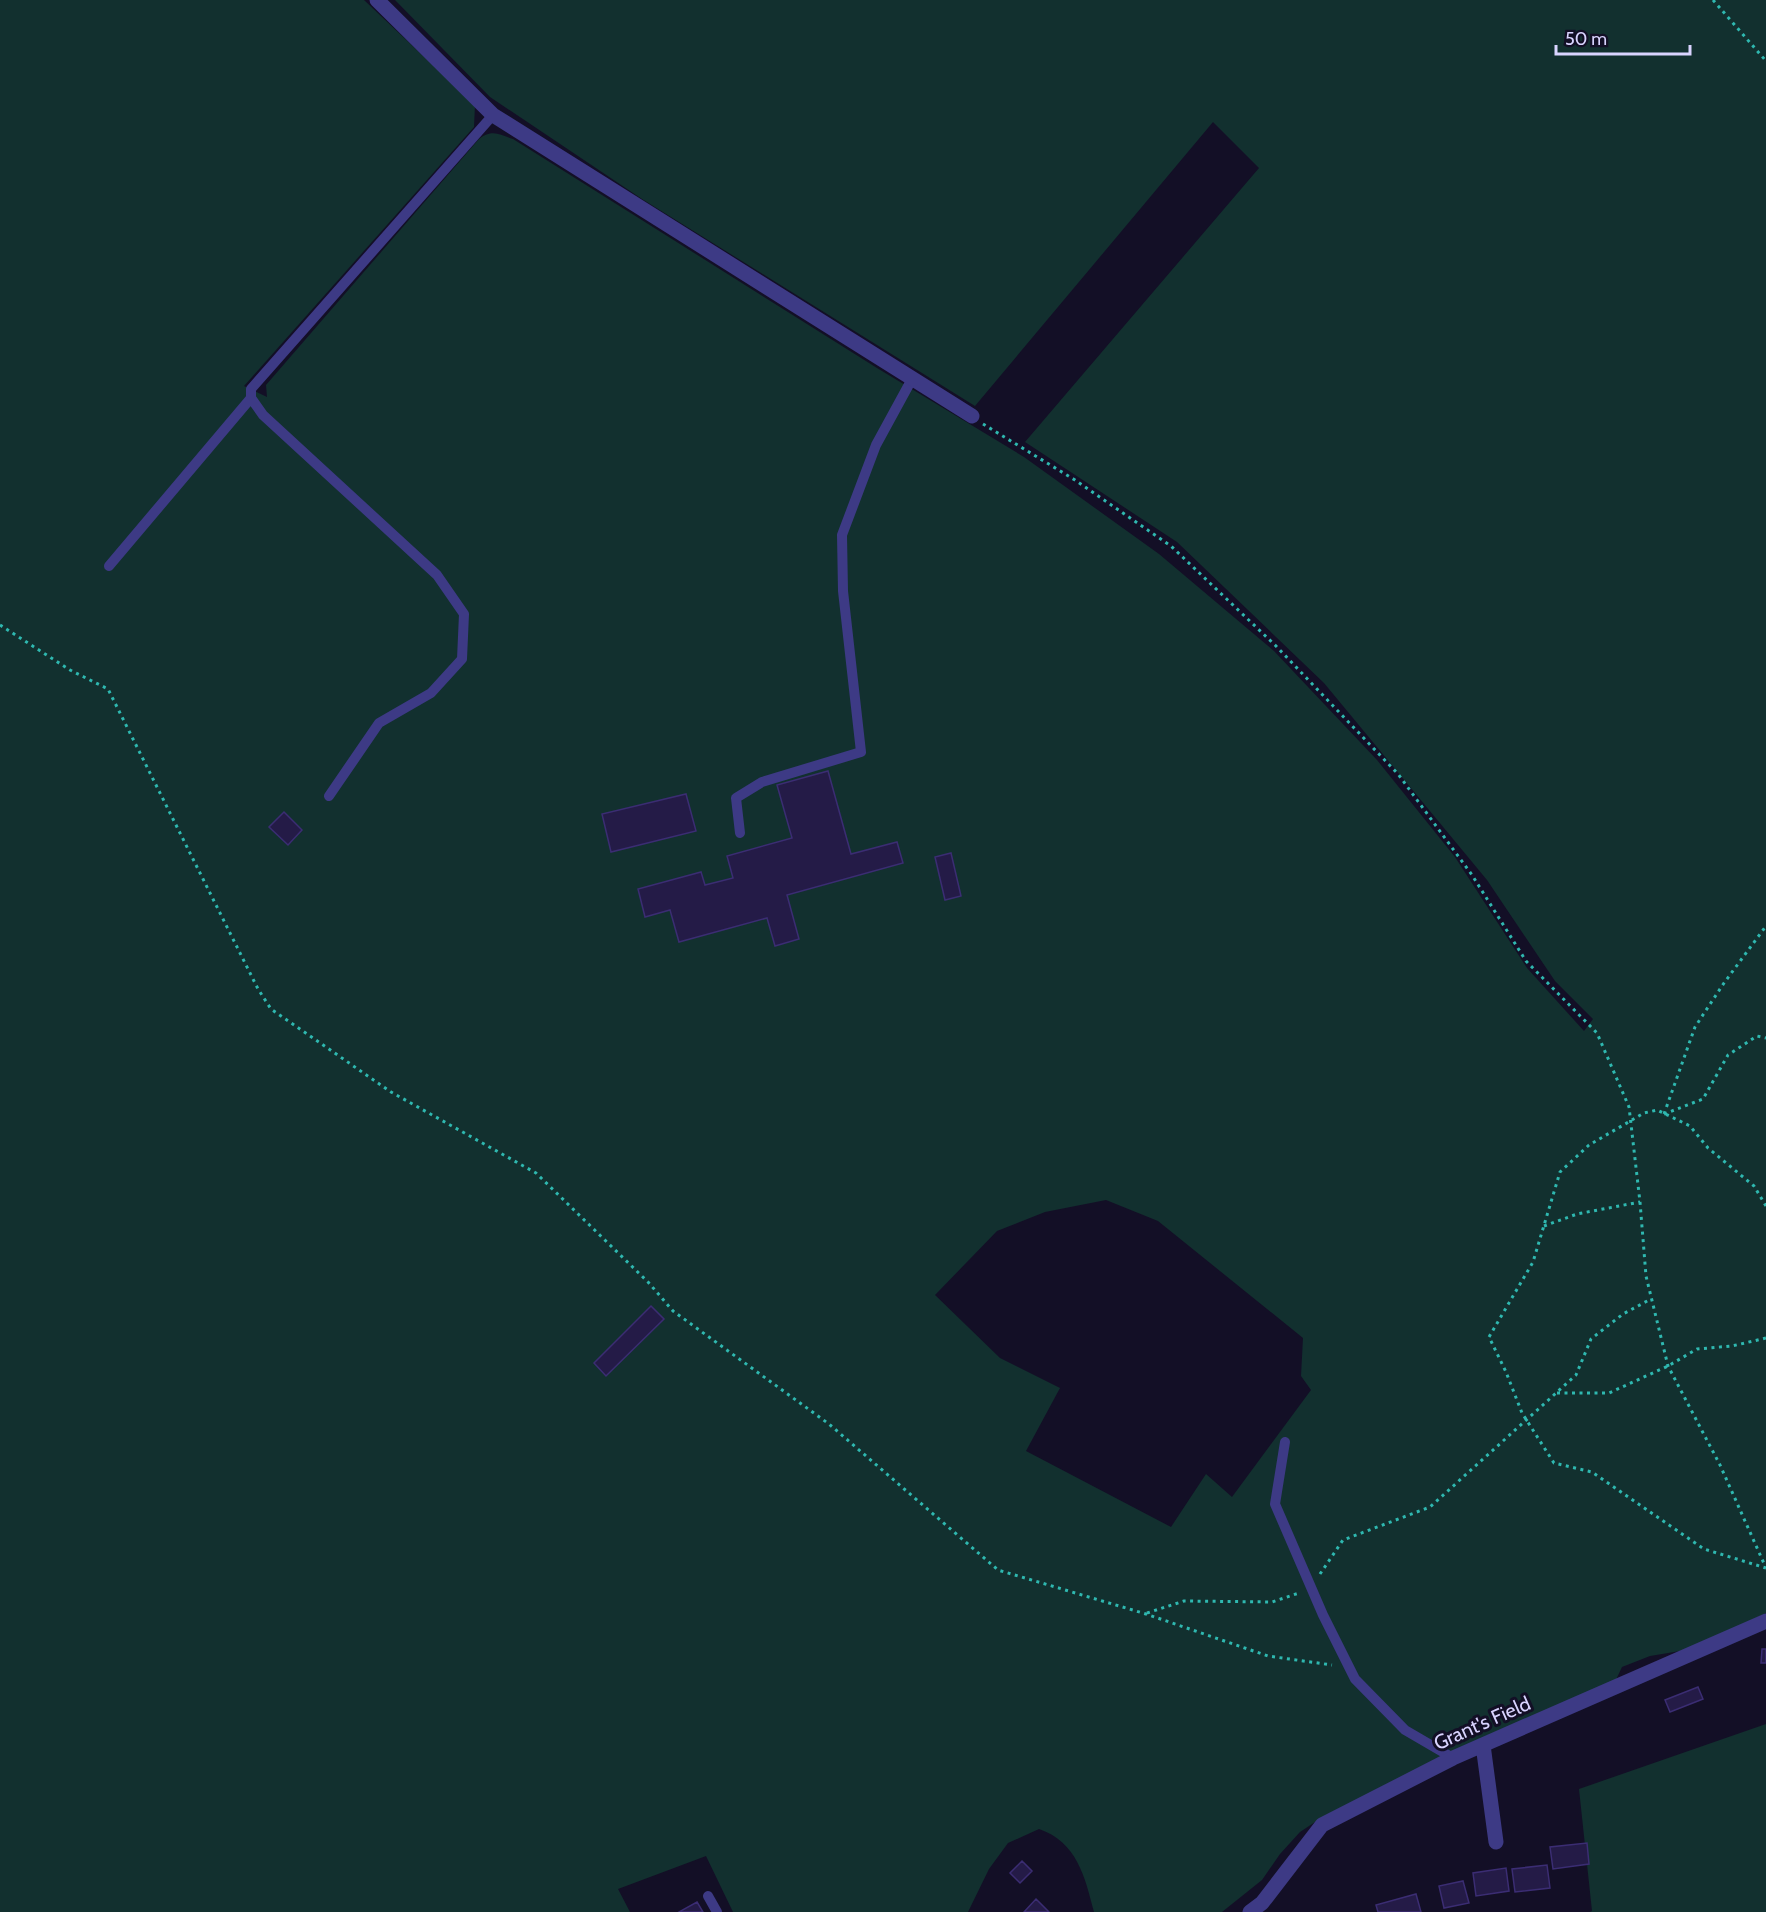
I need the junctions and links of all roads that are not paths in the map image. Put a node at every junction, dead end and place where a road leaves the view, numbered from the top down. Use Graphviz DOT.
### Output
graph roads {
  1 [pos="377,0"];
  2 [pos="493,115"];
  3 [pos="912,379"];
  4 [pos="251,398"];
  5 [pos="972,417"];
  6 [pos="109,566"];
  7 [pos="328,796"];
  8 [pos="740,833"];
  9 [pos="1285,1442"];
  10 [pos="1766,1621"];
  11 [pos="1484,1745"];
  12 [pos="1453,1758"];
  13 [pos="1496,1842"];
  14 [pos="708,1896"];
  15 [pos="717,1912"];
  16 [pos="1250,1912"];
  1 -- 2 [label="street"];
  2 -- 3 [label="street"];
  2 -- 4 [label="lane"];
  3 -- 5 [label="street"];
  3 -- 8 [label="lane"];
  4 -- 6 [label="lane"];
  4 -- 7 [label="lane"];
  9 -- 12 [label="lane"];
  10 -- 11 [label="street, Grant's Field"];
  11 -- 12 [label="street, Grant's Field"];
  11 -- 13 [label="street"];
  12 -- 16 [label="street, Grant's Field"];
  14 -- 15 [label="lane"];
}
